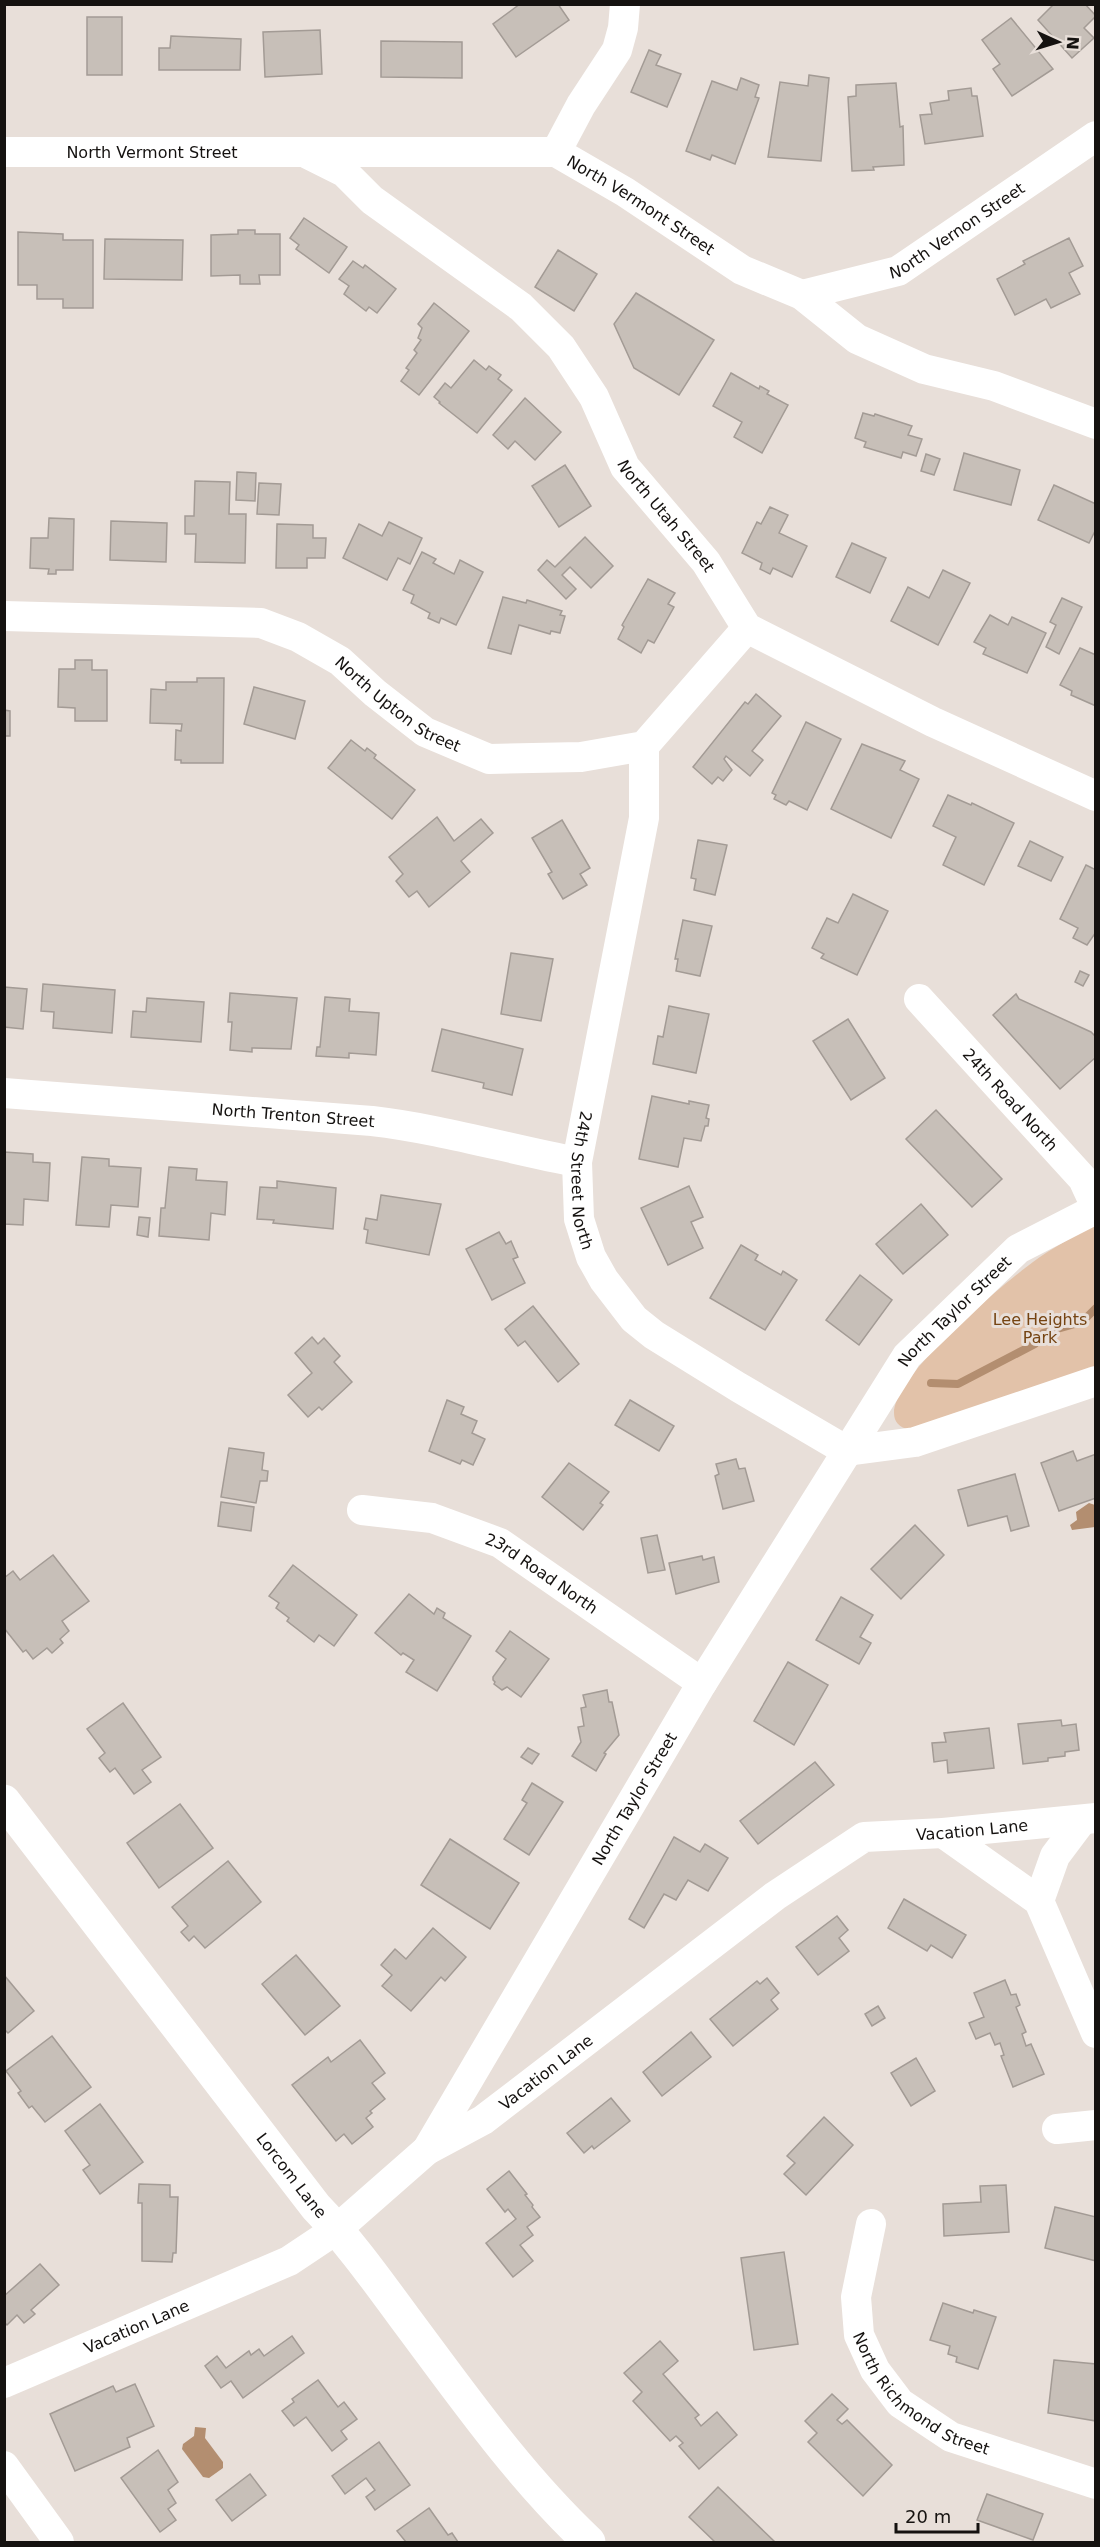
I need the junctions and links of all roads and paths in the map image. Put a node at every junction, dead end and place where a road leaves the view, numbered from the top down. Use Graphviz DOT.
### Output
graph roads {
  1 [pos="625,4"];
  2 [pos="1095,136"];
  3 [pos="303,151"];
  4 [pos="4,152"];
  5 [pos="556,152"];
  6 [pos="802,295"];
  7 [pos="1095,424"];
  8 [pos="4,616"];
  9 [pos="747,628"];
  10 [pos="644,746"];
  11 [pos="1095,796"];
  12 [pos="919,999"];
  13 [pos="4,1094"];
  14 [pos="577,1162"];
  15 [pos="1095,1208"];
  16 [pos="1095,1381"];
  17 [pos="847,1451"];
  18 [pos="362,1510"];
  19 [pos="702,1683"];
  20 [pos="4,1801"];
  21 [pos="1089,1819"];
  22 [pos="943,1833"];
  23 [pos="1039,1901"];
  24 [pos="1095,2033"];
  25 [pos="1095,2126"];
  26 [pos="1057,2128"];
  27 [pos="427,2150"];
  28 [pos="871,2224"];
  29 [pos="337,2229"];
  30 [pos="4,2383"];
  31 [pos="4,2466"];
  32 [pos="1095,2484"];
  33 [pos="59,2542"];
  34 [pos="589,2542"];
  1 -- 5 [label="street"];
  2 -- 6 [label="street, North Vernon Street"];
  3 -- 4 [label="street, North Vermont Street"];
  3 -- 5 [label="street, North Vermont Street"];
  3 -- 9 [label="street, North Utah Street"];
  5 -- 6 [label="street, North Vermont Street"];
  6 -- 7 [label="street, North Vermont Street"];
  8 -- 10 [label="street, North Upton Street"];
  9 -- 10 [label="street"];
  9 -- 11 [label="street"];
  10 -- 14 [label="street, 24th Street North"];
  12 -- 15 [label="street, 24th Road North"];
  13 -- 14 [label="street, North Trenton Street"];
  14 -- 17 [label="street, 24th Street North"];
  15 -- 17 [label="street, North Taylor Street"];
  16 -- 17 [label="street"];
  17 -- 19 [label="street, North Taylor Street"];
  18 -- 19 [label="street, 23rd Road North"];
  19 -- 27 [label="street, North Taylor Street"];
  20 -- 29 [label="street, Lorcom Lane"];
  21 -- 22 [label="street, Vacation Lane"];
  21 -- 23 [label="street"];
  22 -- 23 [label="street"];
  22 -- 27 [label="street, Vacation Lane"];
  23 -- 24 [label="street"];
  25 -- 26 [label="street"];
  27 -- 29 [label="street, Vacation Lane"];
  28 -- 32 [label="street, North Richmond Street"];
  29 -- 30 [label="street, Vacation Lane"];
  29 -- 34 [label="street, Lorcom Lane"];
  31 -- 33 [label="street"];
}
